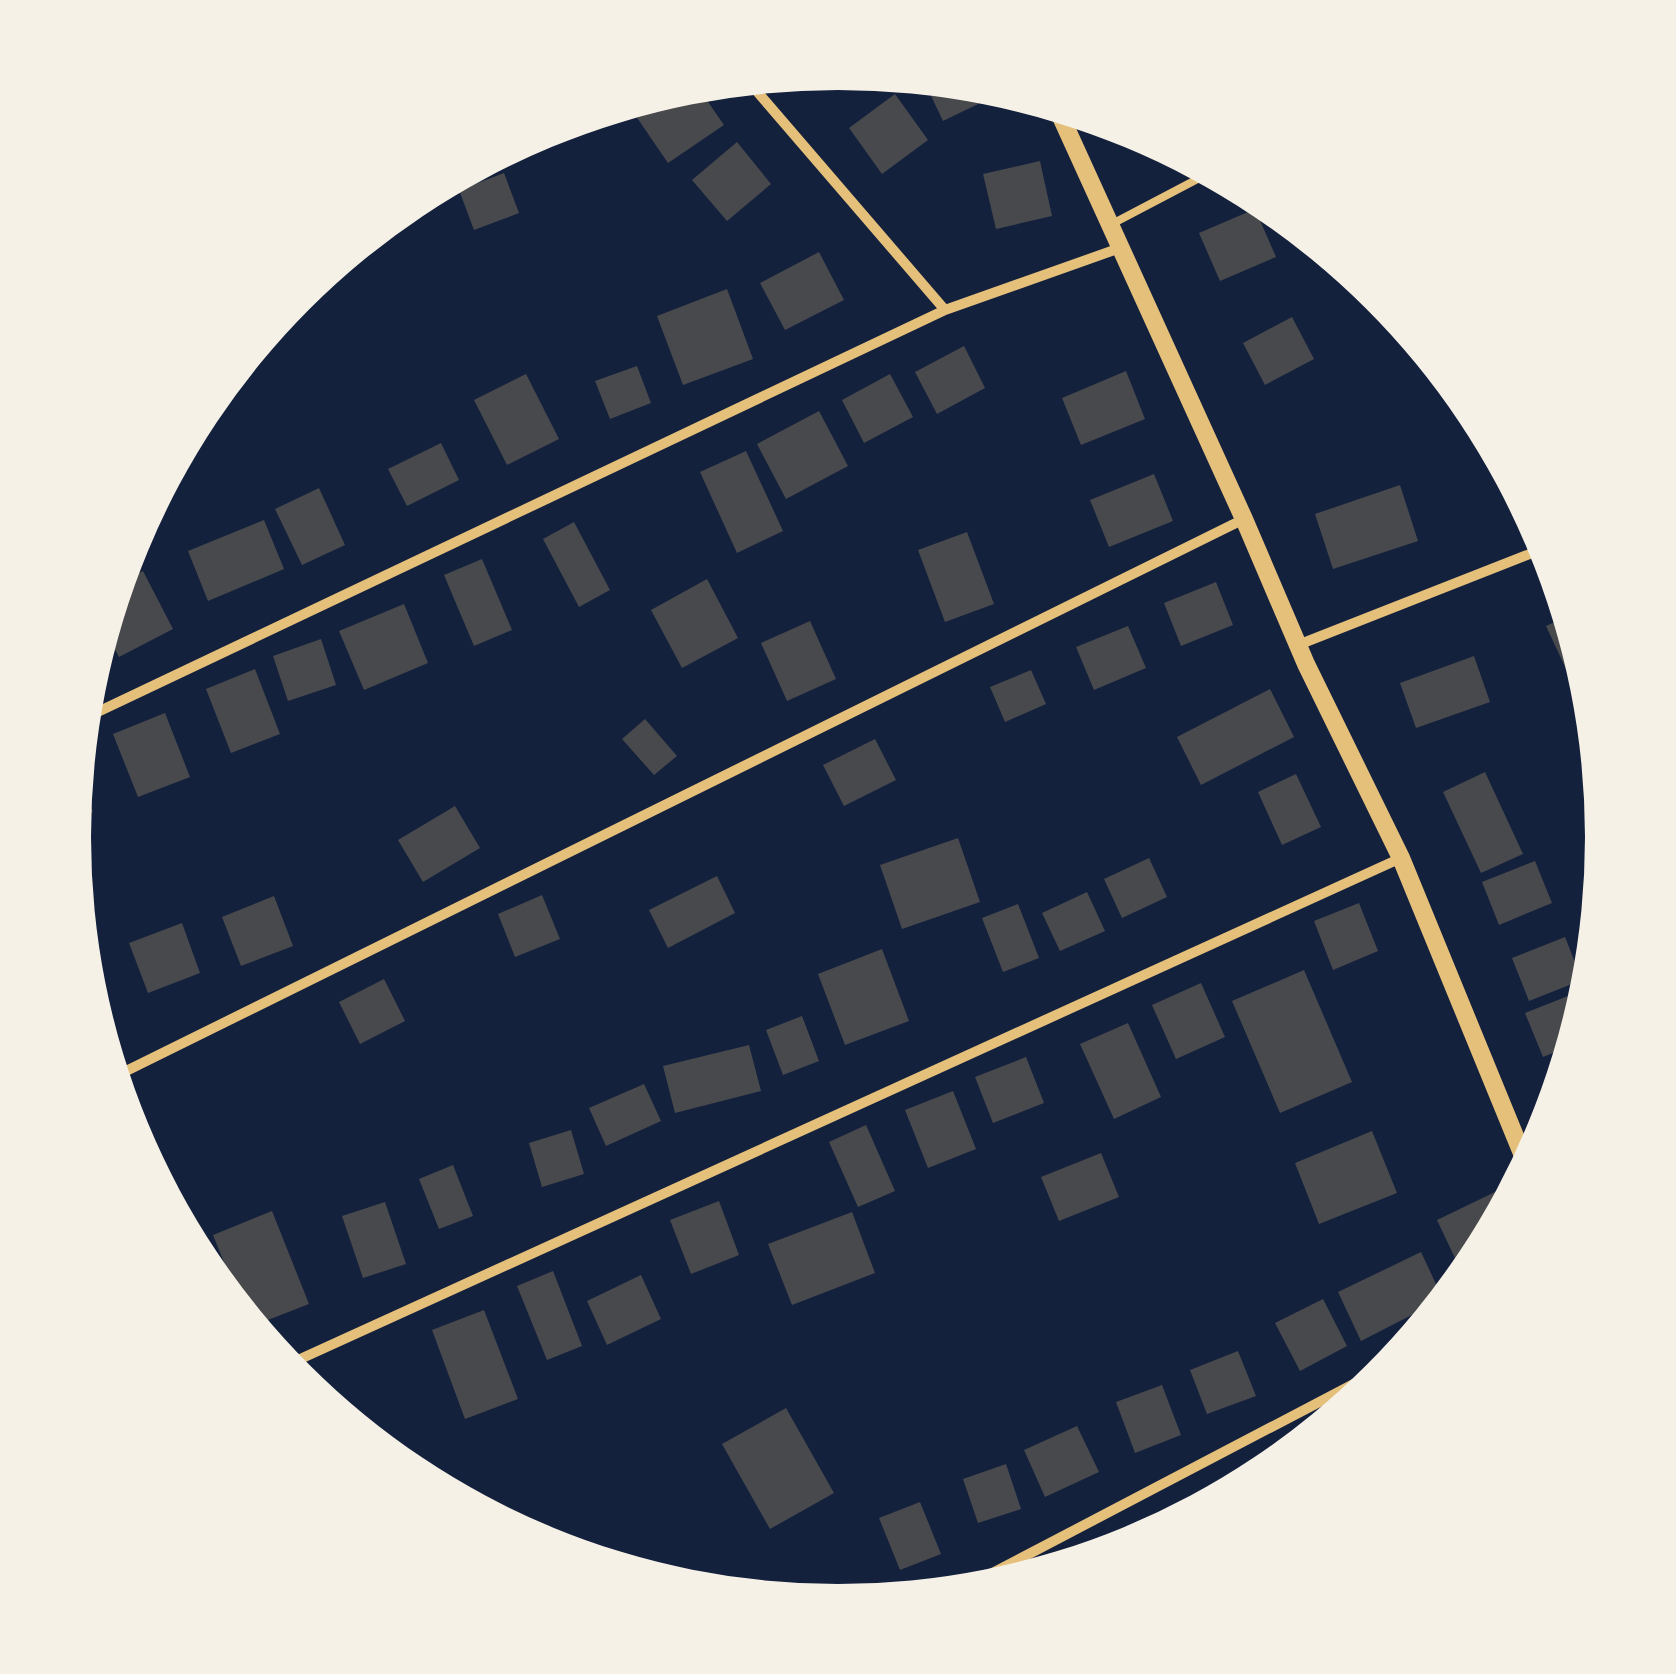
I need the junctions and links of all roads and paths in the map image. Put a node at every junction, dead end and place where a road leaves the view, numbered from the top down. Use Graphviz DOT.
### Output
graph roads {
  1 [pos="759,94"];
  2 [pos="1065,126"];
  3 [pos="1194,181"];
  4 [pos="1110,225"];
  5 [pos="1120,248"];
  6 [pos="945,310"];
  7 [pos="1244,519"];
  8 [pos="1529,554"];
  9 [pos="1298,645"];
  10 [pos="102,710"];
  11 [pos="1401,858"];
  12 [pos="129,1070"];
  13 [pos="1518,1144"];
  14 [pos="303,1358"];
  15 [pos="1338,1392"];
  16 [pos="1010,1564"];
  1 -- 6 [label="street"];
  2 -- 4 [label="street"];
  3 -- 4 [label="lane"];
  4 -- 5 [label="street"];
  5 -- 6 [label="street"];
  5 -- 7 [label="street"];
  6 -- 10 [label="street"];
  7 -- 9 [label="street"];
  7 -- 12 [label="street"];
  8 -- 9 [label="street"];
  9 -- 11 [label="street"];
  11 -- 13 [label="street"];
  11 -- 14 [label="street"];
  15 -- 16 [label="street"];
}
